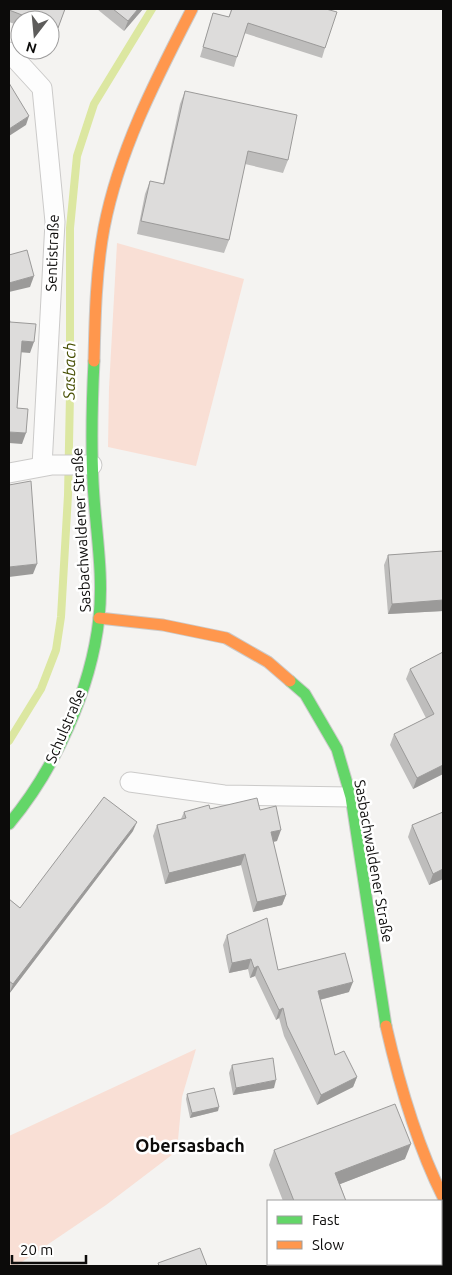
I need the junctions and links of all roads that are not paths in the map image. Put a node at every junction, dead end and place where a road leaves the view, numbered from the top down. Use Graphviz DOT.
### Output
graph roads {
  1 [pos="192,9"];
  2 [pos="9,52"];
  3 [pos="47,466"];
  4 [pos="86,466"];
  5 [pos="9,472"];
  6 [pos="99,618"];
  7 [pos="130,782"];
  8 [pos="351,797"];
  9 [pos="9,824"];
  10 [pos="443,1197"];
  1 -- 4 [label="main road, Sasbachwaldener Straße"];
  2 -- 3 [label="street, Sentistraße"];
  3 -- 4 [label="street"];
  3 -- 5 [label="street"];
  4 -- 6 [label="main road, Sasbachwaldener Straße"];
  6 -- 8 [label="main road, Sasbachwaldener Straße"];
  6 -- 9 [label="main road, Schulstraße"];
  7 -- 8 [label="street"];
  8 -- 10 [label="main road, Sasbachwaldener Straße"];
}
